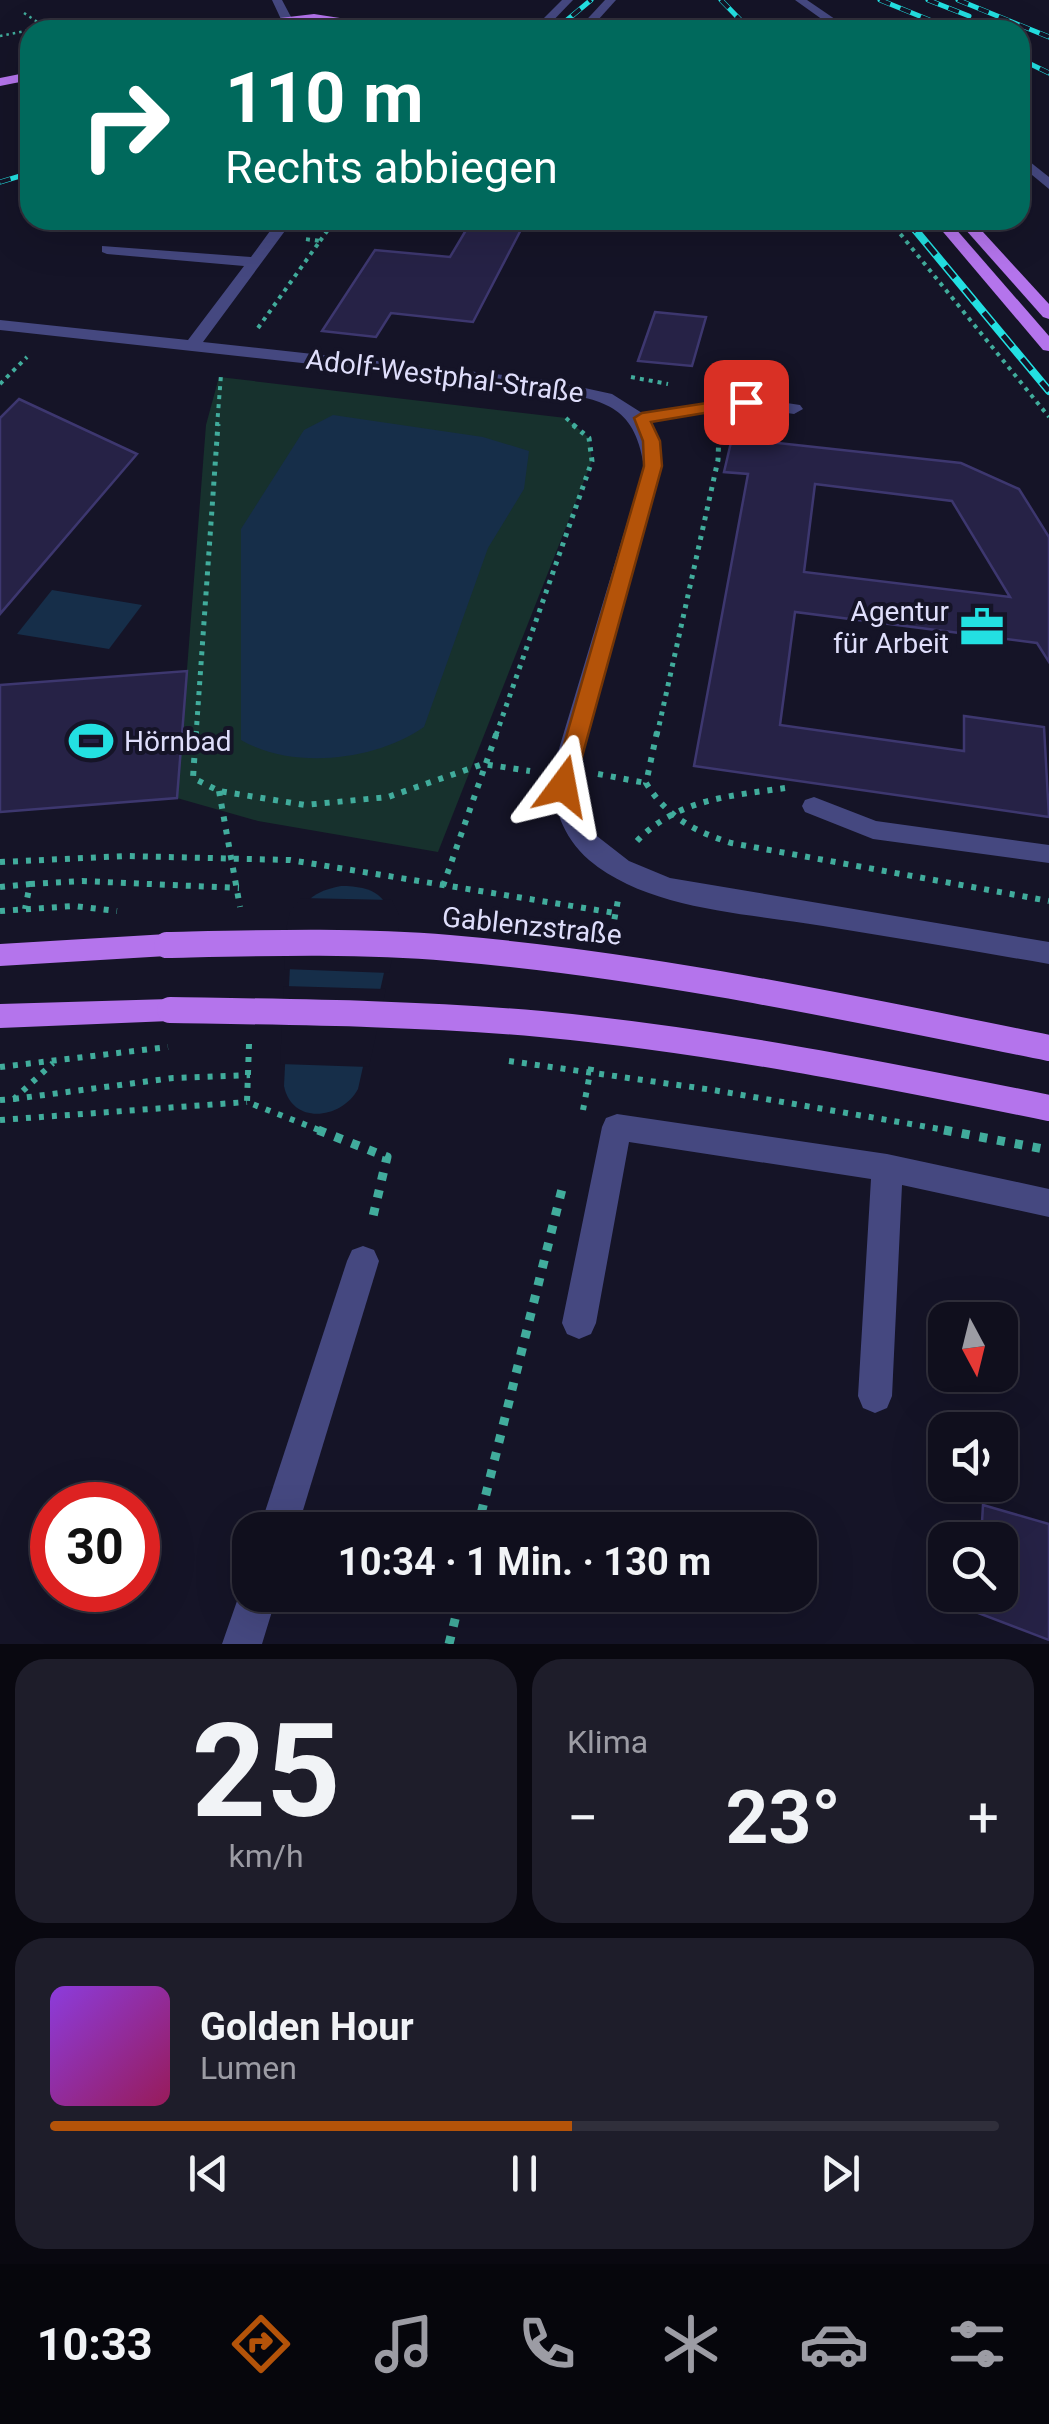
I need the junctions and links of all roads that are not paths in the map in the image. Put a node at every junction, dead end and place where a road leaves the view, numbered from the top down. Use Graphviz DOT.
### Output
graph roads {
  1 [pos="309,0"];
  2 [pos="568,0"];
  3 [pos="611,0"];
  4 [pos="800,0"];
  5 [pos="314,17"];
  6 [pos="306,20"];
  7 [pos="336,20"];
  8 [pos="548,20"];
  9 [pos="592,20"];
  10 [pos="830,20"];
  11 [pos="1030,167"];
  12 [pos="1049,185"];
  13 [pos="279,230"];
  14 [pos="949,230"];
  15 [pos="973,230"];
  16 [pos="107,249"];
  17 [pos="255,262"];
  18 [pos="1049,314"];
  19 [pos="0,325"];
  20 [pos="192,346"];
  21 [pos="1049,346"];
  22 [pos="794,409"];
  23 [pos="642,418"];
  24 [pos="814,806"];
  25 [pos="1049,854"];
  26 [pos="1049,953"];
  27 [pos="0,954"];
  28 [pos="0,1016"];
  29 [pos="1049,1048"];
  30 [pos="1049,1108"];
  31 [pos="886,1168"];
  32 [pos="1049,1202"];
  33 [pos="363,1261"];
  34 [pos="579,1323"];
  35 [pos="875,1396"];
  36 [pos="284,1512"];
  37 [pos="252,1612"];
  38 [pos="242,1644"];
  1 -- 5 [label="main road"];
  2 -- 8 [label="street"];
  3 -- 9 [label="street"];
  4 -- 10 [label="street"];
  5 -- 6 [label="main road"];
  5 -- 7 [label="main road"];
  11 -- 12 [label="street"];
  13 -- 17 [label="street"];
  14 -- 21 [label="main road"];
  15 -- 18 [label="main road"];
  16 -- 17 [label="street"];
  17 -- 20 [label="street"];
  19 -- 20 [label="street, Adolf-Westphal-Straße"];
  20 -- 23 [label="street, Adolf-Westphal-Straße"];
  22 -- 23 [label="street"];
  23 -- 26 [label="street"];
  24 -- 25 [label="street"];
  27 -- 29 [label="main road, Gablenzstraße, bridge"];
  28 -- 30 [label="main road, bridge"];
  31 -- 32 [label="street"];
  31 -- 34 [label="street"];
  31 -- 35 [label="street"];
  33 -- 36 [label="street"];
  37 -- 38 [label="street"];
}
